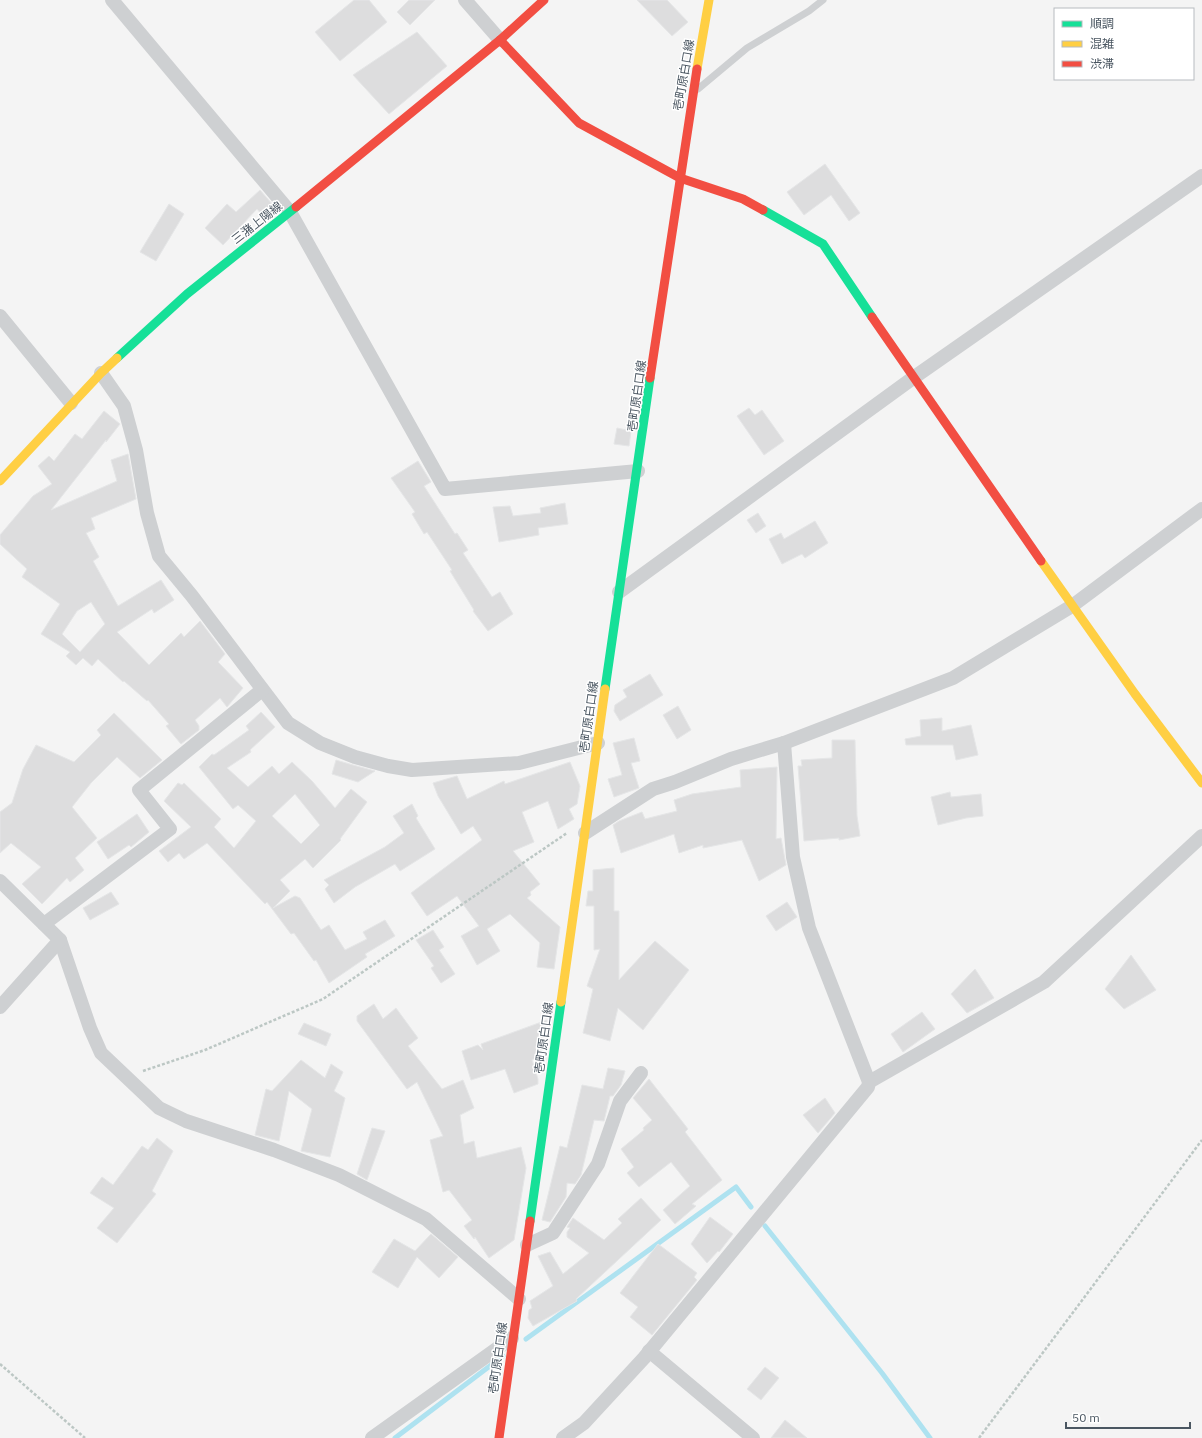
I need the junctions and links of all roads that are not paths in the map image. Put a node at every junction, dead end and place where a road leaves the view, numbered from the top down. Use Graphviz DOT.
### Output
graph roads {
  1 [pos="112,0"];
  2 [pos="465,0"];
  3 [pos="544,0"];
  4 [pos="709,0"];
  5 [pos="823,0"];
  6 [pos="500,40"];
  7 [pos="692,94"];
  8 [pos="1202,176"];
  9 [pos="680,178"];
  10 [pos="290,212"];
  11 [pos="0,316"];
  12 [pos="101,373"];
  13 [pos="913,378"];
  14 [pos="71,403"];
  15 [pos="638,471"];
  16 [pos="0,481"];
  17 [pos="1202,509"];
  18 [pos="619,592"];
  19 [pos="1072,606"];
  20 [pos="262,690"];
  21 [pos="598,743"];
  22 [pos="784,743"];
  23 [pos="1202,783"];
  24 [pos="585,833"];
  25 [pos="1202,836"];
  26 [pos="0,881"];
  27 [pos="44,924"];
  28 [pos="60,940"];
  29 [pos="0,1007"];
  30 [pos="642,1073"];
  31 [pos="869,1082"];
  32 [pos="527,1244"];
  33 [pos="519,1299"];
  34 [pos="512,1338"];
  35 [pos="649,1351"];
  36 [pos="372,1438"];
  37 [pos="499,1438"];
  38 [pos="563,1438"];
  39 [pos="753,1438"];
  1 -- 10 [label="street"];
  2 -- 6 [label="street"];
  3 -- 6 [label="main road, 三潴上陽線"];
  4 -- 7 [label="main road, 壱町原白口線"];
  5 -- 7 [label="lane"];
  6 -- 9 [label="main road"];
  6 -- 10 [label="main road, 三潴上陽線"];
  7 -- 9 [label="main road, 壱町原白口線"];
  8 -- 13 [label="street"];
  9 -- 13 [label="main road"];
  9 -- 15 [label="main road, 壱町原白口線"];
  10 -- 12 [label="main road, 三潴上陽線"];
  10 -- 15 [label="street"];
  11 -- 14 [label="street"];
  12 -- 14 [label="main road, 三潴上陽線"];
  12 -- 20 [label="street"];
  13 -- 18 [label="street"];
  13 -- 19 [label="main road"];
  14 -- 16 [label="main road, 三潴上陽線"];
  15 -- 18 [label="main road, 壱町原白口線"];
  17 -- 19 [label="street"];
  18 -- 21 [label="main road, 壱町原白口線"];
  19 -- 22 [label="street"];
  19 -- 23 [label="main road"];
  20 -- 21 [label="street"];
  20 -- 27 [label="street"];
  21 -- 24 [label="main road, 壱町原白口線"];
  22 -- 24 [label="street"];
  22 -- 31 [label="street"];
  24 -- 32 [label="main road, 壱町原白口線"];
  25 -- 31 [label="street"];
  26 -- 27 [label="street"];
  27 -- 28 [label="street"];
  28 -- 29 [label="street"];
  28 -- 33 [label="street"];
  30 -- 32 [label="street"];
  31 -- 35 [label="street"];
  32 -- 33 [label="main road, 壱町原白口線"];
  33 -- 34 [label="main road, 壱町原白口線"];
  34 -- 36 [label="street"];
  34 -- 37 [label="main road, 壱町原白口線"];
  35 -- 38 [label="street"];
  35 -- 39 [label="street"];
}
